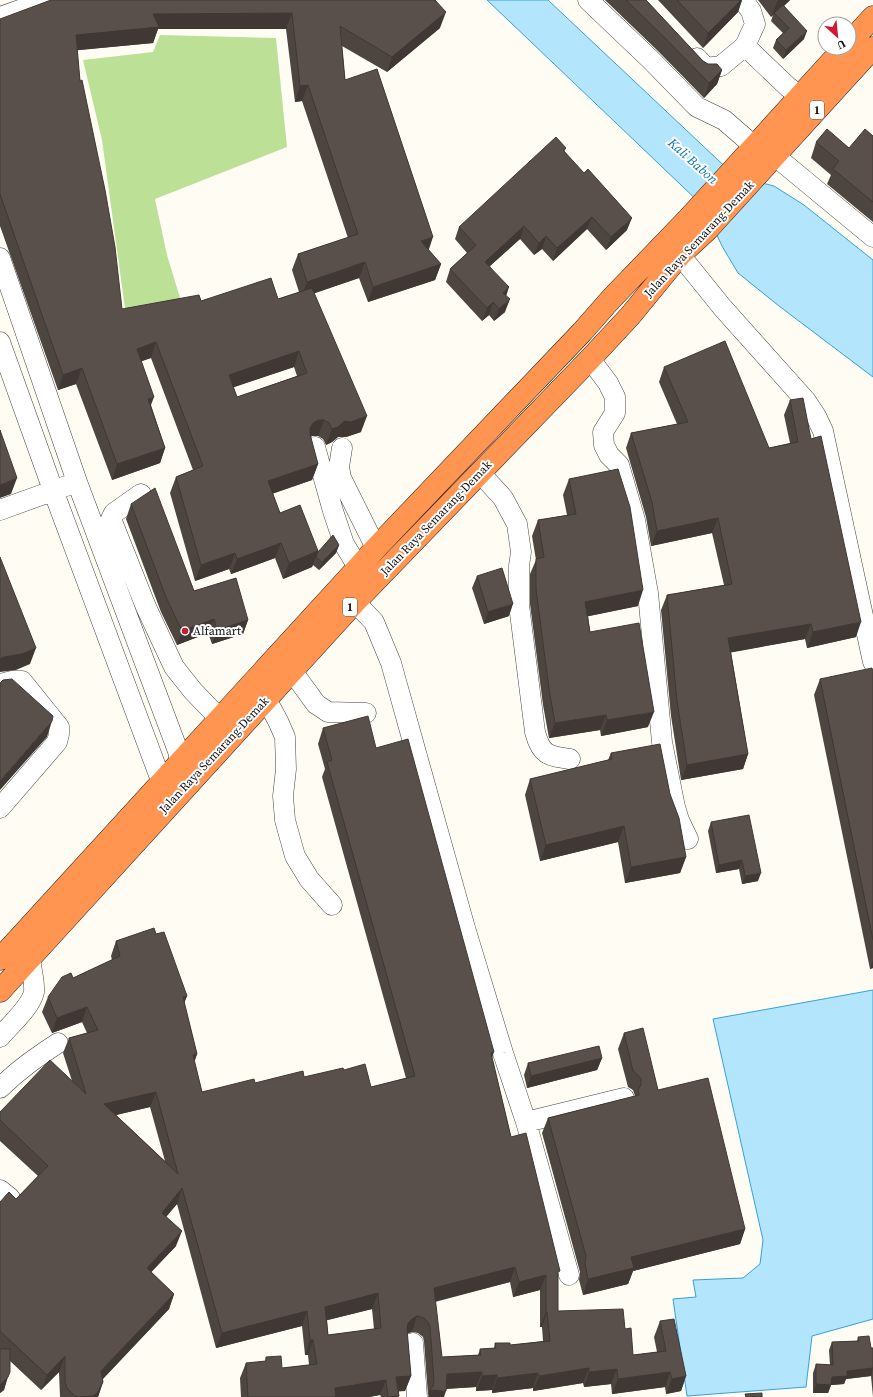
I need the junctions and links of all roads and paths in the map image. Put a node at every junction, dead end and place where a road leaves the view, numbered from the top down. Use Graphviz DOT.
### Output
graph roads {
  1 [pos="48,0"];
  2 [pos="588,0"];
  3 [pos="743,0"];
  4 [pos="873,16"];
  5 [pos="0,18"];
  6 [pos="857,34"];
  7 [pos="685,46"];
  8 [pos="745,46"];
  9 [pos="873,48"];
  10 [pos="832,56"];
  11 [pos="788,86"];
  12 [pos="750,151"];
  13 [pos="775,156"];
  14 [pos="873,237"];
  15 [pos="680,256"];
  16 [pos="0,258"];
  17 [pos="0,342"];
  18 [pos="590,359"];
  19 [pos="37,366"];
  20 [pos="12,374"];
  21 [pos="315,447"];
  22 [pos="342,448"];
  23 [pos="480,473"];
  24 [pos="77,482"];
  25 [pos="53,490"];
  26 [pos="141,494"];
  27 [pos="0,510"];
  28 [pos="376,548"];
  29 [pos="358,567"];
  30 [pos="355,602"];
  31 [pos="873,662"];
  32 [pos="292,671"];
  33 [pos="0,684"];
  34 [pos="266,699"];
  35 [pos="366,713"];
  36 [pos="220,719"];
  37 [pos="570,759"];
  38 [pos="180,762"];
  39 [pos="162,783"];
  40 [pos="0,808"];
  41 [pos="688,839"];
  42 [pos="332,905"];
  43 [pos="30,958"];
  44 [pos="0,959"];
  45 [pos="0,990"];
  46 [pos="0,1036"];
  47 [pos="58,1043"];
  48 [pos="0,1088"];
  49 [pos="624,1098"];
  50 [pos="526,1122"];
  51 [pos="569,1276"];
  52 [pos="413,1343"];
  53 [pos="417,1397"];
  1 -- 5 [label="street"];
  2 -- 12 [label="street"];
  3 -- 8 [label="street"];
  4 -- 6 [label="highway"];
  7 -- 8 [label="street"];
  8 -- 11 [label="street"];
  9 -- 13 [label="highway, Jalan Raya Semarang-Demak / 1"];
  10 -- 11 [label="highway, Jalan Raya Semarang-Demak / 1"];
  11 -- 12 [label="highway, Jalan Raya Semarang-Demak / 1"];
  12 -- 28 [label="highway, Jalan Raya Semarang-Demak / 1"];
  13 -- 14 [label="street"];
  13 -- 15 [label="highway, Jalan Raya Semarang-Demak / 1"];
  15 -- 18 [label="highway, Jalan Raya Semarang-Demak / 1"];
  15 -- 31 [label="street"];
  16 -- 19 [label="street"];
  17 -- 20 [label="street"];
  18 -- 23 [label="highway, Jalan Raya Semarang-Demak / 1"];
  18 -- 41 [label="street"];
  19 -- 20 [label="street"];
  19 -- 24 [label="street"];
  20 -- 25 [label="street"];
  21 -- 29 [label="street"];
  22 -- 28 [label="street"];
  23 -- 30 [label="highway, Jalan Raya Semarang-Demak / 1"];
  23 -- 37 [label="street"];
  24 -- 25 [label="street"];
  24 -- 38 [label="street"];
  25 -- 27 [label="street"];
  25 -- 39 [label="street"];
  26 -- 36 [label="street"];
  28 -- 29 [label="highway, Jalan Raya Semarang-Demak / 1"];
  29 -- 36 [label="highway, Jalan Raya Semarang-Demak / 1"];
  30 -- 32 [label="highway, Jalan Raya Semarang-Demak / 1"];
  30 -- 50 [label="street"];
  32 -- 34 [label="highway, Jalan Raya Semarang-Demak / 1"];
  32 -- 35 [label="street"];
  33 -- 40 [label="street"];
  34 -- 42 [label="street"];
  34 -- 43 [label="highway, Jalan Raya Semarang-Demak / 1"];
  36 -- 38 [label="highway, Jalan Raya Semarang-Demak / 1"];
  38 -- 39 [label="highway, Jalan Raya Semarang-Demak / 1"];
  39 -- 44 [label="highway, Jalan Raya Semarang-Demak / 1"];
  43 -- 45 [label="highway, Jalan Raya Semarang-Demak / 1"];
  43 -- 46 [label="street"];
  47 -- 48 [label="street"];
  49 -- 50 [label="street"];
  50 -- 51 [label="street"];
  52 -- 53 [label="street"];
}
